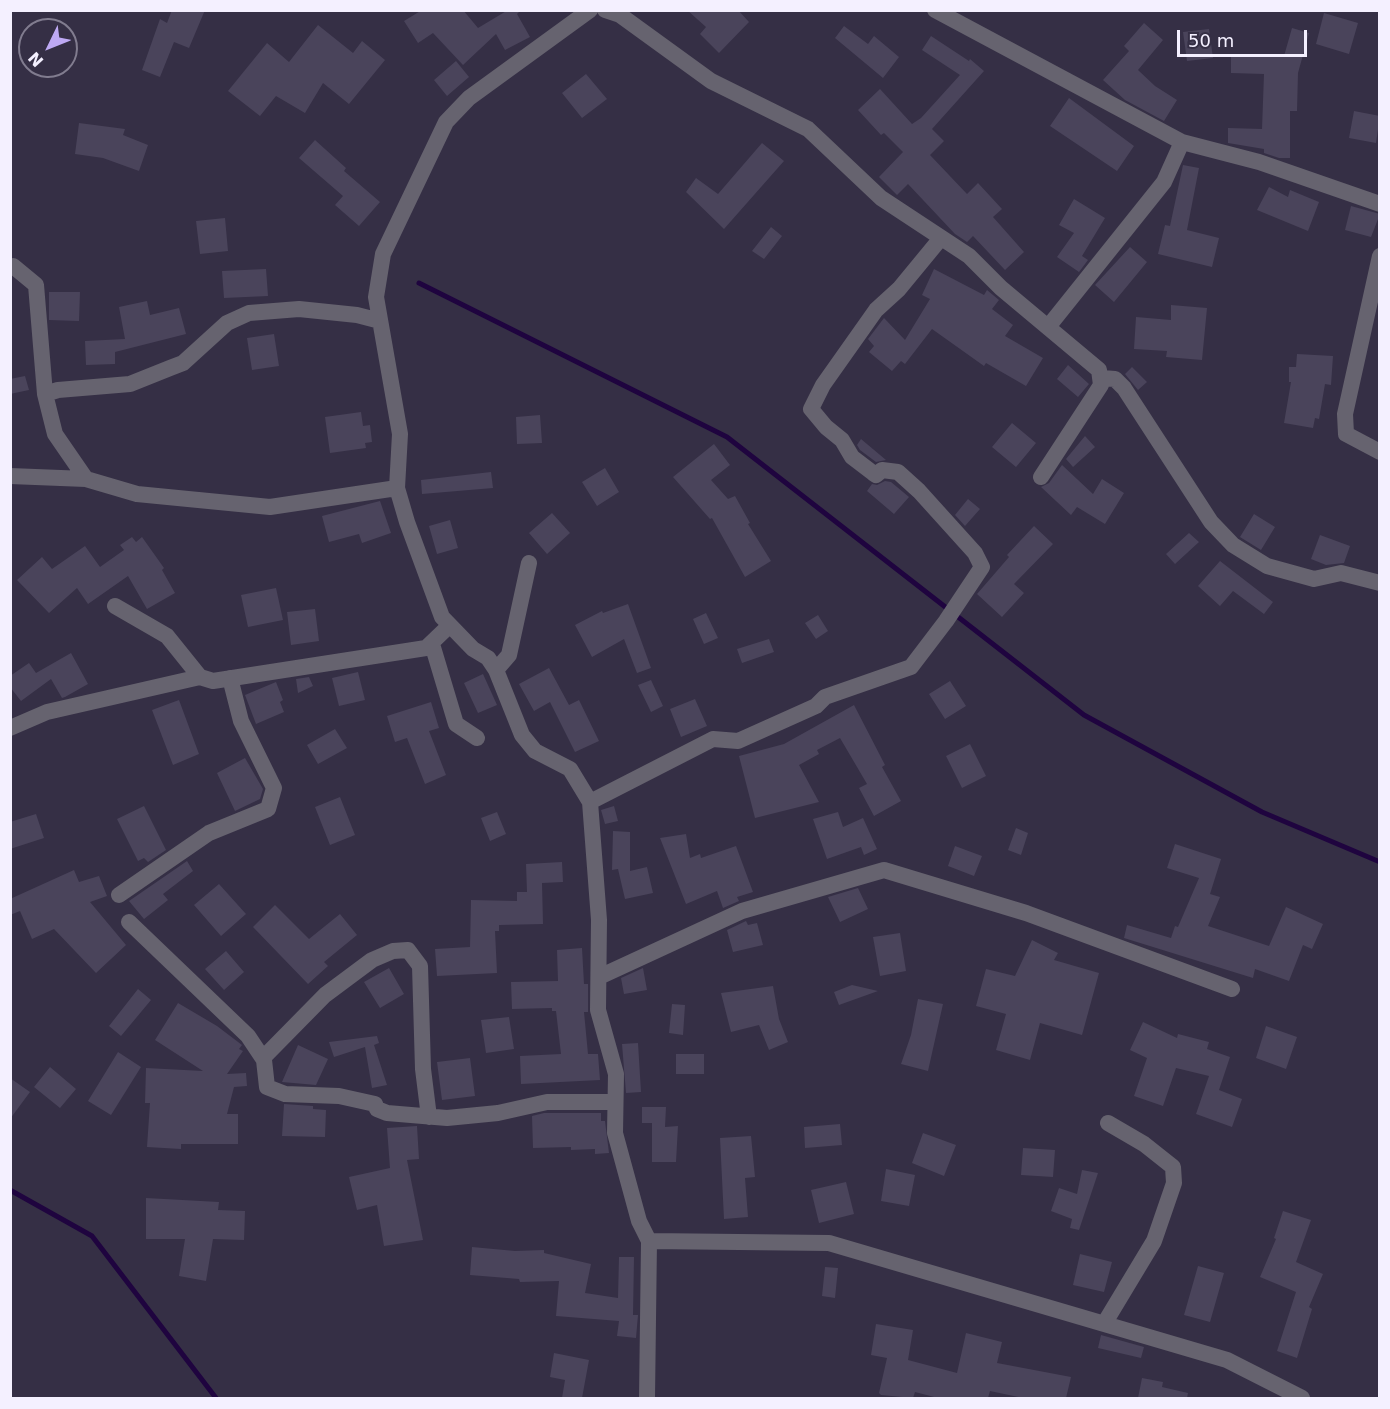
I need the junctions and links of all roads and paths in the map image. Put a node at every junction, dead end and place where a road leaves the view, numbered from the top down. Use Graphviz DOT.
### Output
graph roads {
  1 [pos="590,10"];
  2 [pos="605,10"];
  3 [pos="935,10"];
  4 [pos="1182,142"];
  5 [pos="1380,204"];
  6 [pos="940,238"];
  7 [pos="1380,256"];
  8 [pos="10,267"];
  9 [pos="380,321"];
  10 [pos="1048,327"];
  11 [pos="1102,378"];
  12 [pos="45,394"];
  13 [pos="1380,452"];
  14 [pos="10,476"];
  15 [pos="1041,477"];
  16 [pos="86,479"];
  17 [pos="397,488"];
  18 [pos="529,563"];
  19 [pos="1380,583"];
  20 [pos="115,606"];
  21 [pos="449,626"];
  22 [pos="432,644"];
  23 [pos="496,670"];
  24 [pos="200,677"];
  25 [pos="230,678"];
  26 [pos="10,728"];
  27 [pos="477,738"];
  28 [pos="590,802"];
  29 [pos="119,895"];
  30 [pos="129,922"];
  31 [pos="599,977"];
  32 [pos="1232,989"];
  33 [pos="263,1059"];
  34 [pos="615,1102"];
  35 [pos="429,1117"];
  36 [pos="1108,1123"];
  37 [pos="649,1241"];
  38 [pos="1104,1323"];
  39 [pos="648,1398"];
  40 [pos="1302,1398"];
  1 -- 9 [label="street"];
  2 -- 6 [label="street"];
  3 -- 4 [label="street"];
  4 -- 5 [label="street"];
  4 -- 10 [label="street"];
  6 -- 10 [label="street"];
  6 -- 28 [label="street"];
  7 -- 13 [label="street"];
  8 -- 12 [label="street"];
  9 -- 12 [label="street"];
  9 -- 17 [label="street"];
  10 -- 11 [label="street"];
  11 -- 15 [label="street"];
  11 -- 19 [label="street"];
  12 -- 16 [label="street"];
  14 -- 16 [label="street"];
  16 -- 17 [label="street"];
  17 -- 21 [label="street"];
  18 -- 23 [label="street"];
  20 -- 24 [label="street"];
  21 -- 22 [label="street"];
  21 -- 23 [label="street"];
  22 -- 25 [label="street"];
  22 -- 27 [label="street"];
  23 -- 28 [label="street"];
  24 -- 25 [label="street"];
  24 -- 26 [label="street"];
  25 -- 29 [label="street"];
  28 -- 31 [label="street"];
  30 -- 33 [label="street"];
  31 -- 32 [label="street"];
  31 -- 34 [label="street"];
  33 -- 35 [label="street"];
  33 -- 35 [label="street"];
  34 -- 35 [label="street"];
  34 -- 37 [label="street"];
  36 -- 38 [label="street"];
  37 -- 38 [label="street"];
  37 -- 39 [label="street"];
  38 -- 40 [label="street"];
}
